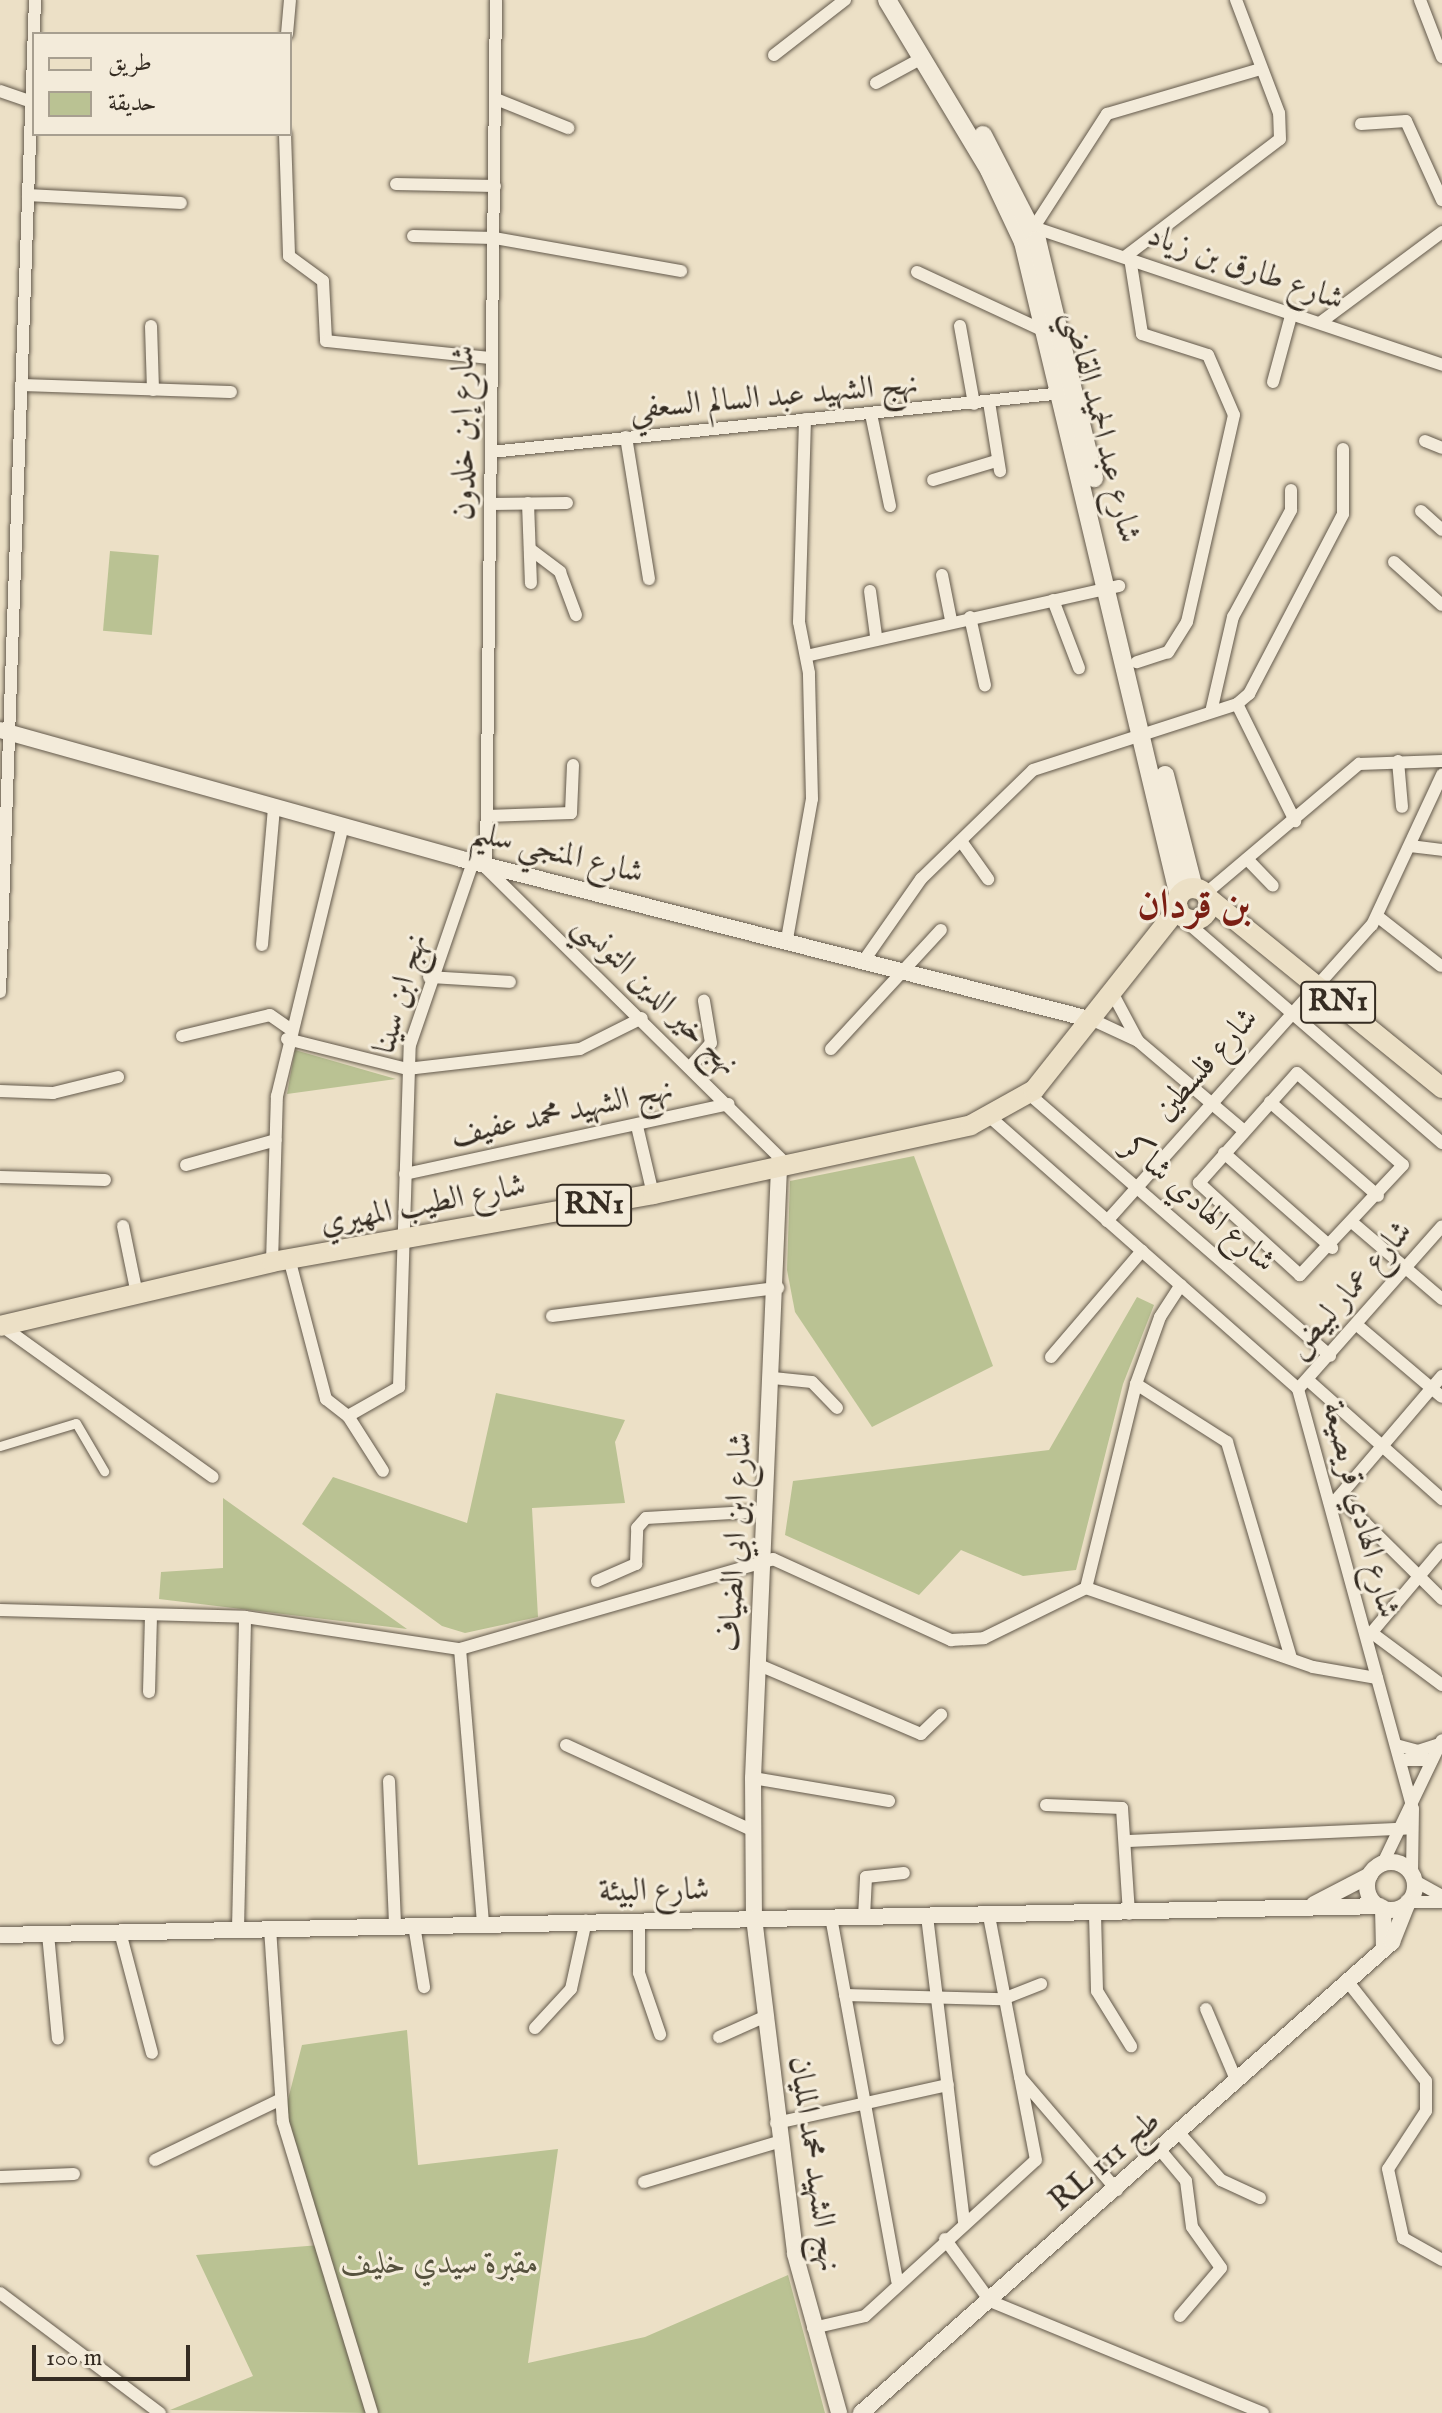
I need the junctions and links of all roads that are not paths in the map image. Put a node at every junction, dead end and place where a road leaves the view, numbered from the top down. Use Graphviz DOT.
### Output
graph roads {
  1 [pos="35,0"];
  2 [pos="290,0"];
  3 [pos="496,0"];
  4 [pos="845,0"];
  5 [pos="887,0"];
  6 [pos="899,0"];
  7 [pos="1236,0"];
  8 [pos="1420,0"];
  9 [pos="34,32"];
  10 [pos="287,32"];
  11 [pos="774,55"];
  12 [pos="1442,57"];
  13 [pos="922,58"];
  14 [pos="1261,69"];
  15 [pos="876,83"];
  16 [pos="0,91"];
  17 [pos="496,99"];
  18 [pos="32,102"];
  19 [pos="1361,124"];
  20 [pos="568,128"];
  21 [pos="285,136"];
  22 [pos="396,184"];
  23 [pos="495,186"];
  24 [pos="28,195"];
  25 [pos="1442,200"];
  26 [pos="181,203"];
  27 [pos="1028,225"];
  28 [pos="1442,232"];
  29 [pos="413,236"];
  30 [pos="494,238"];
  31 [pos="1128,257"];
  32 [pos="681,271"];
  33 [pos="917,272"];
  34 [pos="1292,312"];
  35 [pos="1321,322"];
  36 [pos="151,326"];
  37 [pos="960,326"];
  38 [pos="1046,332"];
  39 [pos="491,358"];
  40 [pos="1440,362"];
  41 [pos="1273,382"];
  42 [pos="21,385"];
  43 [pos="153,390"];
  44 [pos="231,392"];
  45 [pos="1067,392"];
  46 [pos="989,402"];
  47 [pos="974,404"];
  48 [pos="871,414"];
  49 [pos="805,419"];
  50 [pos="626,437"];
  51 [pos="1425,441"];
  52 [pos="1442,448"];
  53 [pos="1343,449"];
  54 [pos="491,452"];
  55 [pos="933,480"];
  56 [pos="1291,490"];
  57 [pos="528,503"];
  58 [pos="567,503"];
  59 [pos="491,504"];
  60 [pos="890,506"];
  61 [pos="1421,511"];
  62 [pos="1442,530"];
  63 [pos="530,549"];
  64 [pos="1394,562"];
  65 [pos="942,575"];
  66 [pos="649,579"];
  67 [pos="531,583"];
  68 [pos="1114,587"];
  69 [pos="870,591"];
  70 [pos="1053,600"];
  71 [pos="1442,605"];
  72 [pos="576,615"];
  73 [pos="970,617"];
  74 [pos="951,620"];
  75 [pos="876,636"];
  76 [pos="806,656"];
  77 [pos="1137,662"];
  78 [pos="1079,668"];
  79 [pos="985,685"];
  80 [pos="1237,704"];
  81 [pos="1211,712"];
  82 [pos="5,731"];
  83 [pos="1148,731"];
  84 [pos="1398,761"];
  85 [pos="1442,761"];
  86 [pos="573,765"];
  87 [pos="1442,775"];
  88 [pos="4,793"];
  89 [pos="274,807"];
  90 [pos="1402,807"];
  91 [pos="487,816"];
  92 [pos="1295,821"];
  93 [pos="343,826"];
  94 [pos="961,841"];
  95 [pos="1410,846"];
  96 [pos="1442,850"];
  97 [pos="1247,859"];
  98 [pos="481,864"];
  99 [pos="988,879"];
  100 [pos="1273,886"];
  101 [pos="1194,905"];
  102 [pos="1377,916"];
  103 [pos="941,930"];
  104 [pos="787,939"];
  105 [pos="262,945"];
  106 [pos="1,953"];
  107 [pos="865,959"];
  108 [pos="1441,966"];
  109 [pos="907,970"];
  110 [pos="429,977"];
  111 [pos="510,982"];
  112 [pos="1319,985"];
  113 [pos="0,992"];
  114 [pos="1114,996"];
  115 [pos="704,1001"];
  116 [pos="1289,1013"];
  117 [pos="642,1018"];
  118 [pos="1093,1020"];
  119 [pos="289,1034"];
  120 [pos="182,1036"];
  121 [pos="1138,1041"];
  122 [pos="831,1049"];
  123 [pos="691,1066"];
  124 [pos="407,1069"];
  125 [pos="118,1077"];
  126 [pos="1442,1088"];
  127 [pos="0,1091"];
  128 [pos="1029,1094"];
  129 [pos="1208,1101"];
  130 [pos="1270,1102"];
  131 [pos="729,1104"];
  132 [pos="991,1118"];
  133 [pos="637,1126"];
  134 [pos="1244,1131"];
  135 [pos="276,1140"];
  136 [pos="1442,1143"];
  137 [pos="1224,1153"];
  138 [pos="186,1165"];
  139 [pos="784,1168"];
  140 [pos="405,1174"];
  141 [pos="0,1177"];
  142 [pos="105,1180"];
  143 [pos="1136,1185"];
  144 [pos="653,1194"];
  145 [pos="1378,1196"];
  146 [pos="1107,1221"];
  147 [pos="1353,1223"];
  148 [pos="123,1226"];
  149 [pos="1442,1226"];
  150 [pos="401,1240"];
  151 [pos="1332,1248"];
  152 [pos="1142,1251"];
  153 [pos="281,1262"];
  154 [pos="1405,1267"];
  155 [pos="1181,1285"];
  156 [pos="778,1288"];
  157 [pos="137,1294"];
  158 [pos="1442,1299"];
  159 [pos="552,1316"];
  160 [pos="1357,1325"];
  161 [pos="1,1326"];
  162 [pos="1330,1356"];
  163 [pos="1051,1357"];
  164 [pos="1442,1376"];
  165 [pos="773,1378"];
  166 [pos="1136,1384"];
  167 [pos="1304,1385"];
  168 [pos="1432,1388"];
  169 [pos="1442,1397"];
  170 [pos="837,1408"];
  171 [pos="348,1416"];
  172 [pos="1384,1445"];
  173 [pos="0,1446"];
  174 [pos="104,1471"];
  175 [pos="383,1471"];
  176 [pos="213,1477"];
  177 [pos="1442,1499"];
  178 [pos="1335,1501"];
  179 [pos="766,1511"];
  180 [pos="1442,1549"];
  181 [pos="764,1559"];
  182 [pos="1418,1577"];
  183 [pos="597,1581"];
  184 [pos="1086,1588"];
  185 [pos="1442,1599"];
  186 [pos="0,1610"];
  187 [pos="151,1615"];
  188 [pos="245,1617"];
  189 [pos="1369,1636"];
  190 [pos="460,1649"];
  191 [pos="1291,1658"];
  192 [pos="759,1665"];
  193 [pos="1377,1678"];
  194 [pos="1442,1685"];
  195 [pos="149,1692"];
  196 [pos="941,1715"];
  197 [pos="1441,1742"];
  198 [pos="566,1745"];
  199 [pos="1396,1745"];
  200 [pos="1400,1760"];
  201 [pos="1432,1760"];
  202 [pos="753,1778"];
  203 [pos="389,1781"];
  204 [pos="889,1801"];
  205 [pos="1046,1805"];
  206 [pos="1413,1809"];
  207 [pos="1407,1828"];
  208 [pos="752,1830"];
  209 [pos="1129,1841"];
  210 [pos="1383,1863"];
  211 [pos="904,1873"];
  212 [pos="1370,1875"];
  213 [pos="1413,1878"];
  214 [pos="1442,1899"];
  215 [pos="1408,1902"];
  216 [pos="1309,1906"];
  217 [pos="1381,1907"];
  218 [pos="1095,1914"];
  219 [pos="1129,1914"];
  220 [pos="989,1915"];
  221 [pos="927,1916"];
  222 [pos="831,1917"];
  223 [pos="864,1917"];
  224 [pos="754,1918"];
  225 [pos="639,1920"];
  226 [pos="586,1921"];
  227 [pos="483,1923"];
  228 [pos="395,1925"];
  229 [pos="414,1925"];
  230 [pos="270,1928"];
  231 [pos="238,1929"];
  232 [pos="120,1932"];
  233 [pos="48,1934"];
  234 [pos="0,1935"];
  235 [pos="1384,1949"];
  236 [pos="1348,1982"];
  237 [pos="1041,1984"];
  238 [pos="424,1987"];
  239 [pos="845,1995"];
  240 [pos="937,1997"];
  241 [pos="1003,1999"];
  242 [pos="1206,2009"];
  243 [pos="764,2017"];
  244 [pos="535,2028"];
  245 [pos="660,2034"];
  246 [pos="719,2037"];
  247 [pos="58,2039"];
  248 [pos="1131,2046"];
  249 [pos="152,2053"];
  250 [pos="1015,2071"];
  251 [pos="1237,2082"];
  252 [pos="948,2085"];
  253 [pos="279,2100"];
  254 [pos="865,2105"];
  255 [pos="776,2123"];
  256 [pos="1180,2134"];
  257 [pos="778,2142"];
  258 [pos="1161,2151"];
  259 [pos="155,2160"];
  260 [pos="74,2174"];
  261 [pos="0,2177"];
  262 [pos="644,2182"];
  263 [pos="1117,2190"];
  264 [pos="1260,2198"];
  265 [pos="964,2222"];
  266 [pos="945,2239"];
  267 [pos="1442,2260"];
  268 [pos="897,2281"];
  269 [pos="0,2293"];
  270 [pos="990,2301"];
  271 [pos="1180,2316"];
  272 [pos="813,2328"];
  273 [pos="160,2413"];
  274 [pos="372,2413"];
  275 [pos="839,2413"];
  276 [pos="861,2413"];
  277 [pos="1263,2413"];
  1 -- 9 [label="street"];
  2 -- 10 [label="street"];
  3 -- 17 [label="street, شارع إبن خلدون"];
  4 -- 11 [label="street"];
  5 -- 13 [label="main road, شارع عبد الحميد القاضي"];
  6 -- 27 [label="main road, شارع عبد الحميد القاضي"];
  7 -- 14 [label="street"];
  8 -- 12 [label="street"];
  13 -- 15 [label="street"];
  13 -- 27 [label="main road, شارع عبد الحميد القاضي"];
  14 -- 27 [label="street"];
  14 -- 31 [label="street"];
  16 -- 18 [label="street"];
  17 -- 20 [label="street"];
  17 -- 23 [label="street, شارع إبن خلدون"];
  18 -- 24 [label="street"];
  19 -- 25 [label="street"];
  21 -- 39 [label="street"];
  22 -- 23 [label="street"];
  23 -- 30 [label="street, شارع إبن خلدون"];
  24 -- 26 [label="street"];
  24 -- 42 [label="street"];
  27 -- 31 [label="street, شارع طارق بن زياد"];
  27 -- 38 [label="main road, شارع عبد الحميد القاضي"];
  27 -- 45 [label="main road, شارع عبد الحميد القاضي"];
  28 -- 35 [label="street"];
  29 -- 30 [label="street"];
  30 -- 32 [label="street"];
  30 -- 39 [label="street, شارع إبن خلدون"];
  31 -- 34 [label="street, شارع طارق بن زياد"];
  31 -- 77 [label="street"];
  33 -- 38 [label="street"];
  34 -- 35 [label="street, شارع طارق بن زياد"];
  34 -- 41 [label="street"];
  35 -- 40 [label="street, شارع طارق بن زياد"];
  36 -- 43 [label="street"];
  37 -- 47 [label="street"];
  38 -- 45 [label="main road, شارع عبد الحميد القاضي"];
  39 -- 54 [label="street, شارع إبن خلدون"];
  42 -- 43 [label="street"];
  42 -- 82 [label="street"];
  43 -- 44 [label="street"];
  45 -- 46 [label="street, نهج الشهيد عبد السالم السعفي"];
  45 -- 68 [label="main road, شارع عبد الحميد القاضي"];
  46 -- 47 [label="street, نهج الشهيد عبد السالم السعفي"];
  46 -- 55 [label="street"];
  47 -- 48 [label="street, نهج الشهيد عبد السالم السعفي"];
  48 -- 49 [label="street, نهج الشهيد عبد السالم السعفي"];
  48 -- 60 [label="street"];
  49 -- 50 [label="street, نهج الشهيد عبد السالم السعفي"];
  49 -- 76 [label="street"];
  50 -- 54 [label="street, نهج الشهيد عبد السالم السعفي"];
  50 -- 66 [label="street"];
  51 -- 52 [label="street"];
  53 -- 80 [label="street"];
  54 -- 59 [label="street, شارع إبن خلدون"];
  56 -- 81 [label="street"];
  57 -- 58 [label="street"];
  57 -- 59 [label="street"];
  57 -- 63 [label="street"];
  59 -- 91 [label="street, شارع إبن خلدون"];
  61 -- 62 [label="street"];
  63 -- 67 [label="street"];
  63 -- 72 [label="street"];
  64 -- 71 [label="street"];
  65 -- 74 [label="street"];
  68 -- 70 [label="street"];
  68 -- 77 [label="main road, شارع عبد الحميد القاضي"];
  68 -- 83 [label="main road, شارع عبد الحميد القاضي"];
  69 -- 75 [label="street"];
  70 -- 73 [label="street"];
  70 -- 78 [label="street"];
  73 -- 74 [label="street"];
  73 -- 79 [label="street"];
  74 -- 75 [label="street"];
  75 -- 76 [label="street"];
  76 -- 104 [label="street"];
  77 -- 83 [label="main road, شارع عبد الحميد القاضي"];
  80 -- 81 [label="street"];
  80 -- 92 [label="street"];
  81 -- 83 [label="street"];
  82 -- 88 [label="street"];
  82 -- 89 [label="street, شارع المنجي سليم"];
  83 -- 94 [label="street"];
  83 -- 101 [label="main road, شارع عبد الحميد القاضي"];
  84 -- 85 [label="street"];
  84 -- 90 [label="street"];
  84 -- 92 [label="street"];
  86 -- 91 [label="street"];
  87 -- 95 [label="street, شارع فلسطين"];
  88 -- 106 [label="street"];
  89 -- 93 [label="street, شارع المنجي سليم"];
  89 -- 105 [label="street"];
  91 -- 98 [label="street, شارع إبن خلدون"];
  92 -- 97 [label="street"];
  93 -- 98 [label="street, شارع المنجي سليم"];
  93 -- 119 [label="street"];
  94 -- 99 [label="street"];
  94 -- 107 [label="street"];
  95 -- 96 [label="street"];
  95 -- 102 [label="street, شارع فلسطين"];
  97 -- 100 [label="street"];
  97 -- 101 [label="street"];
  98 -- 104 [label="street, شارع المنجي سليم"];
  98 -- 110 [label="street, نهج ابن سينا"];
  98 -- 117 [label="street, نهج خير الدين التونسي"];
  101 -- 112 [label="main road, RN1"];
  101 -- 114 [label="main road, شارع الطيب المهيري / RN1"];
  101 -- 116 [label="street"];
  102 -- 108 [label="street"];
  102 -- 112 [label="street, شارع فلسطين"];
  103 -- 109 [label="street"];
  104 -- 107 [label="street, شارع المنجي سليم"];
  106 -- 113 [label="street"];
  107 -- 109 [label="street, شارع المنجي سليم"];
  109 -- 118 [label="street, شارع المنجي سليم"];
  109 -- 122 [label="street"];
  110 -- 111 [label="street"];
  110 -- 124 [label="street, نهج ابن سينا"];
  112 -- 116 [label="street, شارع فلسطين"];
  112 -- 126 [label="main road, RN1"];
  114 -- 118 [label="main road, شارع الطيب المهيري / RN1"];
  114 -- 121 [label="street"];
  115 -- 123 [label="street"];
  116 -- 129 [label="street, شارع فلسطين"];
  116 -- 136 [label="street"];
  117 -- 123 [label="street, نهج خير الدين التونسي"];
  117 -- 124 [label="street"];
  118 -- 121 [label="street"];
  118 -- 128 [label="main road, شارع الطيب المهيري / RN1"];
  119 -- 120 [label="street"];
  119 -- 124 [label="street"];
  119 -- 135 [label="street"];
  121 -- 129 [label="street"];
  123 -- 131 [label="street, نهج خير الدين التونسي"];
  124 -- 140 [label="street, نهج ابن سينا"];
  125 -- 127 [label="street"];
  128 -- 132 [label="main road, شارع الطيب المهيري / RN1"];
  128 -- 143 [label="street, شارع الهادي شاكر"];
  129 -- 134 [label="street"];
  129 -- 143 [label="street, شارع فلسطين"];
  130 -- 134 [label="street"];
  130 -- 145 [label="street"];
  130 -- 145 [label="street"];
  131 -- 133 [label="street, نهج الشهيد محمد عفيف"];
  131 -- 139 [label="street, نهج خير الدين التونسي"];
  132 -- 139 [label="main road, شارع الطيب المهيري / RN1"];
  132 -- 146 [label="street, شارع الهادي قريصيعة"];
  133 -- 140 [label="street, نهج الشهيد محمد عفيف"];
  133 -- 144 [label="street"];
  134 -- 137 [label="street"];
  135 -- 138 [label="street"];
  135 -- 153 [label="street"];
  137 -- 151 [label="street"];
  137 -- 151 [label="street"];
  139 -- 144 [label="main road, شارع الطيب المهيري / RN1"];
  139 -- 156 [label="street, شارع ابن ابي الضياف"];
  140 -- 150 [label="street, نهج ابن سينا"];
  141 -- 142 [label="street"];
  143 -- 146 [label="street, شارع فلسطين"];
  143 -- 162 [label="street, شارع الهادي شاكر"];
  144 -- 150 [label="main road, شارع الطيب المهيري / RN1"];
  145 -- 147 [label="street"];
  146 -- 152 [label="street, شارع الهادي قريصيعة"];
  147 -- 151 [label="street"];
  147 -- 154 [label="street"];
  148 -- 157 [label="street"];
  149 -- 154 [label="street, شارع عمار لبيض"];
  150 -- 153 [label="main road, شارع الطيب المهيري / RN1"];
  150 -- 171 [label="street, نهج ابن سينا"];
  152 -- 155 [label="street, شارع الهادي قريصيعة"];
  152 -- 163 [label="street"];
  153 -- 157 [label="main road, شارع الطيب المهيري / RN1"];
  153 -- 171 [label="street"];
  154 -- 158 [label="street"];
  154 -- 160 [label="street, شارع عمار لبيض"];
  155 -- 166 [label="street"];
  155 -- 167 [label="street, شارع الهادي قريصيعة"];
  156 -- 159 [label="street"];
  156 -- 165 [label="street, شارع ابن ابي الضياف"];
  157 -- 161 [label="main road, شارع الطيب المهيري / RN1"];
  160 -- 162 [label="street, شارع عمار لبيض"];
  160 -- 168 [label="street"];
  161 -- 176 [label="street"];
  162 -- 167 [label="street, شارع عمار لبيض"];
  164 -- 168 [label="street"];
  165 -- 170 [label="street"];
  165 -- 179 [label="street, شارع ابن ابي الضياف"];
  166 -- 184 [label="street"];
  166 -- 191 [label="street"];
  167 -- 172 [label="street"];
  167 -- 178 [label="street, شارع الهادي قريصيعة"];
  168 -- 169 [label="street"];
  168 -- 172 [label="street"];
  171 -- 175 [label="street"];
  172 -- 177 [label="street"];
  172 -- 178 [label="street"];
  173 -- 174 [label="street"];
  178 -- 182 [label="street"];
  178 -- 189 [label="street, شارع الهادي قريصيعة"];
  179 -- 181 [label="street, شارع ابن ابي الضياف"];
  179 -- 183 [label="street"];
  180 -- 182 [label="street"];
  181 -- 184 [label="street"];
  181 -- 190 [label="street"];
  181 -- 192 [label="street, شارع ابن ابي الضياف"];
  182 -- 185 [label="street"];
  182 -- 189 [label="street"];
  184 -- 191 [label="street"];
  186 -- 187 [label="street"];
  187 -- 188 [label="street"];
  187 -- 195 [label="street"];
  188 -- 190 [label="street"];
  188 -- 231 [label="street"];
  189 -- 193 [label="street, شارع الهادي قريصيعة"];
  189 -- 194 [label="street"];
  190 -- 227 [label="street"];
  191 -- 193 [label="street"];
  192 -- 196 [label="street"];
  192 -- 202 [label="street, شارع ابن ابي الضياف"];
  193 -- 199 [label="street, شارع الهادي قريصيعة"];
  197 -- 199 [label="street"];
  197 -- 201 [label="street"];
  198 -- 208 [label="street"];
  199 -- 200 [label="street, شارع الهادي قريصيعة"];
  200 -- 201 [label="street"];
  200 -- 206 [label="street, شارع الهادي قريصيعة"];
  201 -- 206 [label="street"];
  202 -- 204 [label="street"];
  202 -- 208 [label="street, شارع ابن ابي الضياف"];
  203 -- 228 [label="street"];
  205 -- 209 [label="street"];
  206 -- 207 [label="street"];
  207 -- 209 [label="street"];
  207 -- 210 [label="street"];
  207 -- 213 [label="street"];
  208 -- 224 [label="street, شارع ابن ابي الضياف"];
  209 -- 219 [label="street"];
  210 -- 212 [label="street"];
  210 -- 213 [label="street"];
  211 -- 223 [label="street"];
  212 -- 216 [label="street"];
  212 -- 217 [label="street"];
  213 -- 214 [label="street"];
  213 -- 215 [label="street"];
  214 -- 215 [label="street"];
  215 -- 217 [label="street"];
  215 -- 235 [label="street, RL طج 111"];
  216 -- 217 [label="street, شارع البيئة"];
  216 -- 219 [label="street, شارع البيئة"];
  217 -- 235 [label="street"];
  218 -- 219 [label="street, شارع البيئة"];
  218 -- 220 [label="street, شارع البيئة"];
  218 -- 248 [label="street"];
  220 -- 221 [label="street, شارع البيئة"];
  220 -- 241 [label="street"];
  221 -- 223 [label="street, شارع البيئة"];
  221 -- 240 [label="street"];
  222 -- 223 [label="street, شارع البيئة"];
  222 -- 224 [label="street, شارع البيئة"];
  222 -- 239 [label="street"];
  224 -- 225 [label="street, شارع البيئة"];
  224 -- 243 [label="street, نهج الشهيد محمد المليان"];
  225 -- 226 [label="street, شارع البيئة"];
  225 -- 245 [label="street"];
  226 -- 227 [label="street, شارع البيئة"];
  226 -- 244 [label="street"];
  227 -- 229 [label="street, شارع البيئة"];
  228 -- 229 [label="street, شارع البيئة"];
  228 -- 230 [label="street, شارع البيئة"];
  229 -- 238 [label="street"];
  230 -- 231 [label="street, شارع البيئة"];
  230 -- 253 [label="street"];
  231 -- 232 [label="street, شارع البيئة"];
  232 -- 233 [label="street, شارع البيئة"];
  232 -- 249 [label="street"];
  233 -- 234 [label="street, شارع البيئة"];
  233 -- 247 [label="street"];
  235 -- 236 [label="street, RL طج 111"];
  236 -- 251 [label="street, RL طج 111"];
  236 -- 267 [label="street"];
  237 -- 241 [label="street"];
  239 -- 240 [label="street"];
  239 -- 254 [label="street"];
  240 -- 241 [label="street"];
  240 -- 252 [label="street"];
  241 -- 250 [label="street"];
  242 -- 251 [label="street"];
  243 -- 246 [label="street"];
  243 -- 255 [label="street, نهج الشهيد محمد المليان"];
  250 -- 263 [label="street"];
  250 -- 265 [label="street"];
  251 -- 256 [label="street, RL طج 111"];
  252 -- 254 [label="street"];
  252 -- 265 [label="street"];
  253 -- 259 [label="street"];
  253 -- 274 [label="street"];
  254 -- 255 [label="street"];
  254 -- 268 [label="street"];
  255 -- 257 [label="street, نهج الشهيد محمد المليان"];
  256 -- 258 [label="street, RL طج 111"];
  256 -- 264 [label="street"];
  257 -- 262 [label="street"];
  257 -- 272 [label="street, نهج الشهيد محمد المليان"];
  258 -- 263 [label="street, RL طج 111"];
  258 -- 271 [label="street"];
  260 -- 261 [label="street"];
  263 -- 270 [label="street, RL طج 111"];
  265 -- 266 [label="street"];
  266 -- 268 [label="street"];
  266 -- 270 [label="street"];
  268 -- 272 [label="street"];
  269 -- 273 [label="street"];
  270 -- 276 [label="street, RL طج 111"];
  270 -- 277 [label="street"];
  272 -- 275 [label="street, نهج الشهيد محمد المليان"];
}
